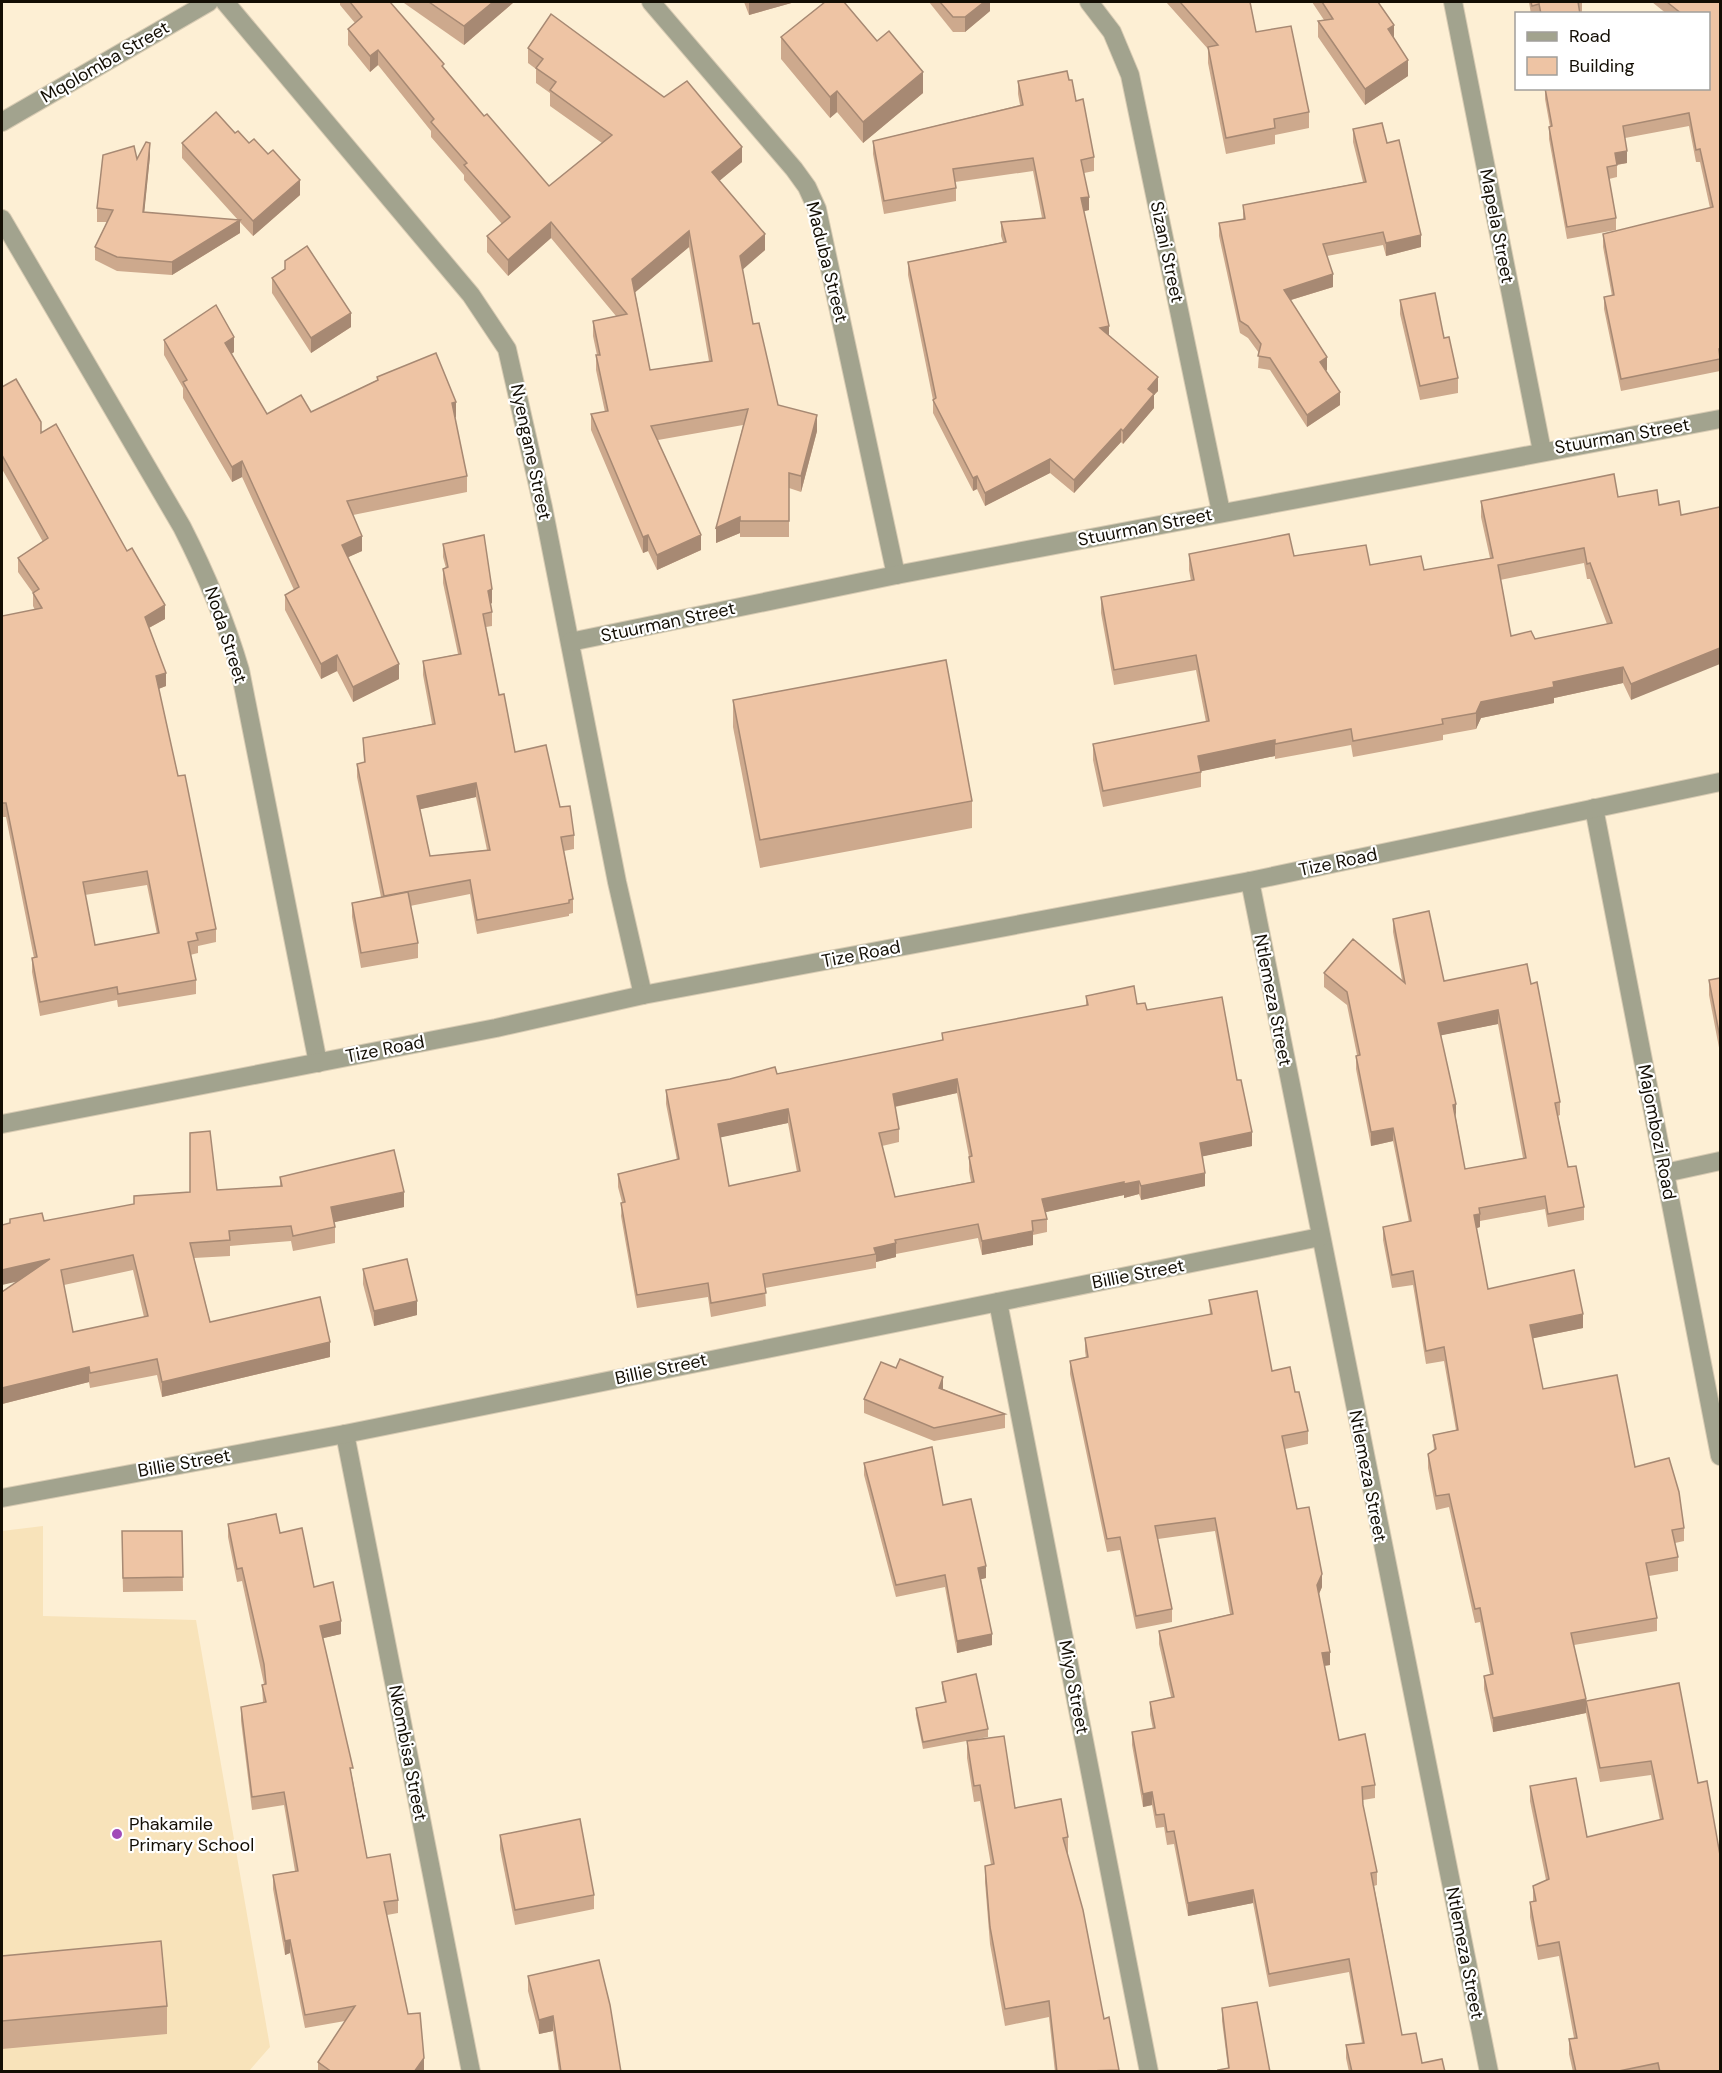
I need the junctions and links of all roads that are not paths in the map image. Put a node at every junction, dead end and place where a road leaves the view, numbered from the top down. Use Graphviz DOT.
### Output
graph roads {
  1 [pos="209,2"];
  2 [pos="225,2"];
  3 [pos="651,2"];
  4 [pos="1089,2"];
  5 [pos="1453,2"];
  6 [pos="2,122"];
  7 [pos="2,219"];
  8 [pos="1720,419"];
  9 [pos="1542,451"];
  10 [pos="1221,512"];
  11 [pos="896,575"];
  12 [pos="570,642"];
  13 [pos="1720,782"];
  14 [pos="1594,808"];
  15 [pos="1250,881"];
  16 [pos="643,995"];
  17 [pos="318,1062"];
  18 [pos="2,1124"];
  19 [pos="1720,1161"];
  20 [pos="1665,1173"];
  21 [pos="1320,1237"];
  22 [pos="998,1302"];
  23 [pos="345,1434"];
  24 [pos="1720,1456"];
  25 [pos="2,1498"];
  26 [pos="471,2072"];
  27 [pos="1149,2072"];
  28 [pos="1489,2072"];
  1 -- 6 [label="street, Mqolomba Street"];
  2 -- 12 [label="street, Nyengane Street"];
  3 -- 11 [label="street, Maduba Street"];
  4 -- 10 [label="street, Sizani Street"];
  5 -- 9 [label="street, Mapela Street"];
  7 -- 17 [label="street, Noda Street"];
  8 -- 9 [label="street, Stuurman Street"];
  9 -- 10 [label="street, Stuurman Street"];
  10 -- 11 [label="street, Stuurman Street"];
  11 -- 12 [label="street, Stuurman Street"];
  12 -- 16 [label="street, Nyengane Street"];
  13 -- 14 [label="street, Tize Road"];
  14 -- 15 [label="street, Tize Road"];
  14 -- 20 [label="street, Majombozi Road"];
  15 -- 16 [label="street, Tize Road"];
  15 -- 21 [label="street, Ntlemeza Street"];
  16 -- 17 [label="street, Tize Road"];
  17 -- 18 [label="street, Tize Road"];
  19 -- 20 [label="street"];
  20 -- 24 [label="street, Majombozi Road"];
  21 -- 22 [label="street, Billie Street"];
  21 -- 28 [label="street, Ntlemeza Street"];
  22 -- 23 [label="street, Billie Street"];
  22 -- 27 [label="street, Miyo Street"];
  23 -- 25 [label="street, Billie Street"];
  23 -- 26 [label="street, Nkombisa Street"];
}
